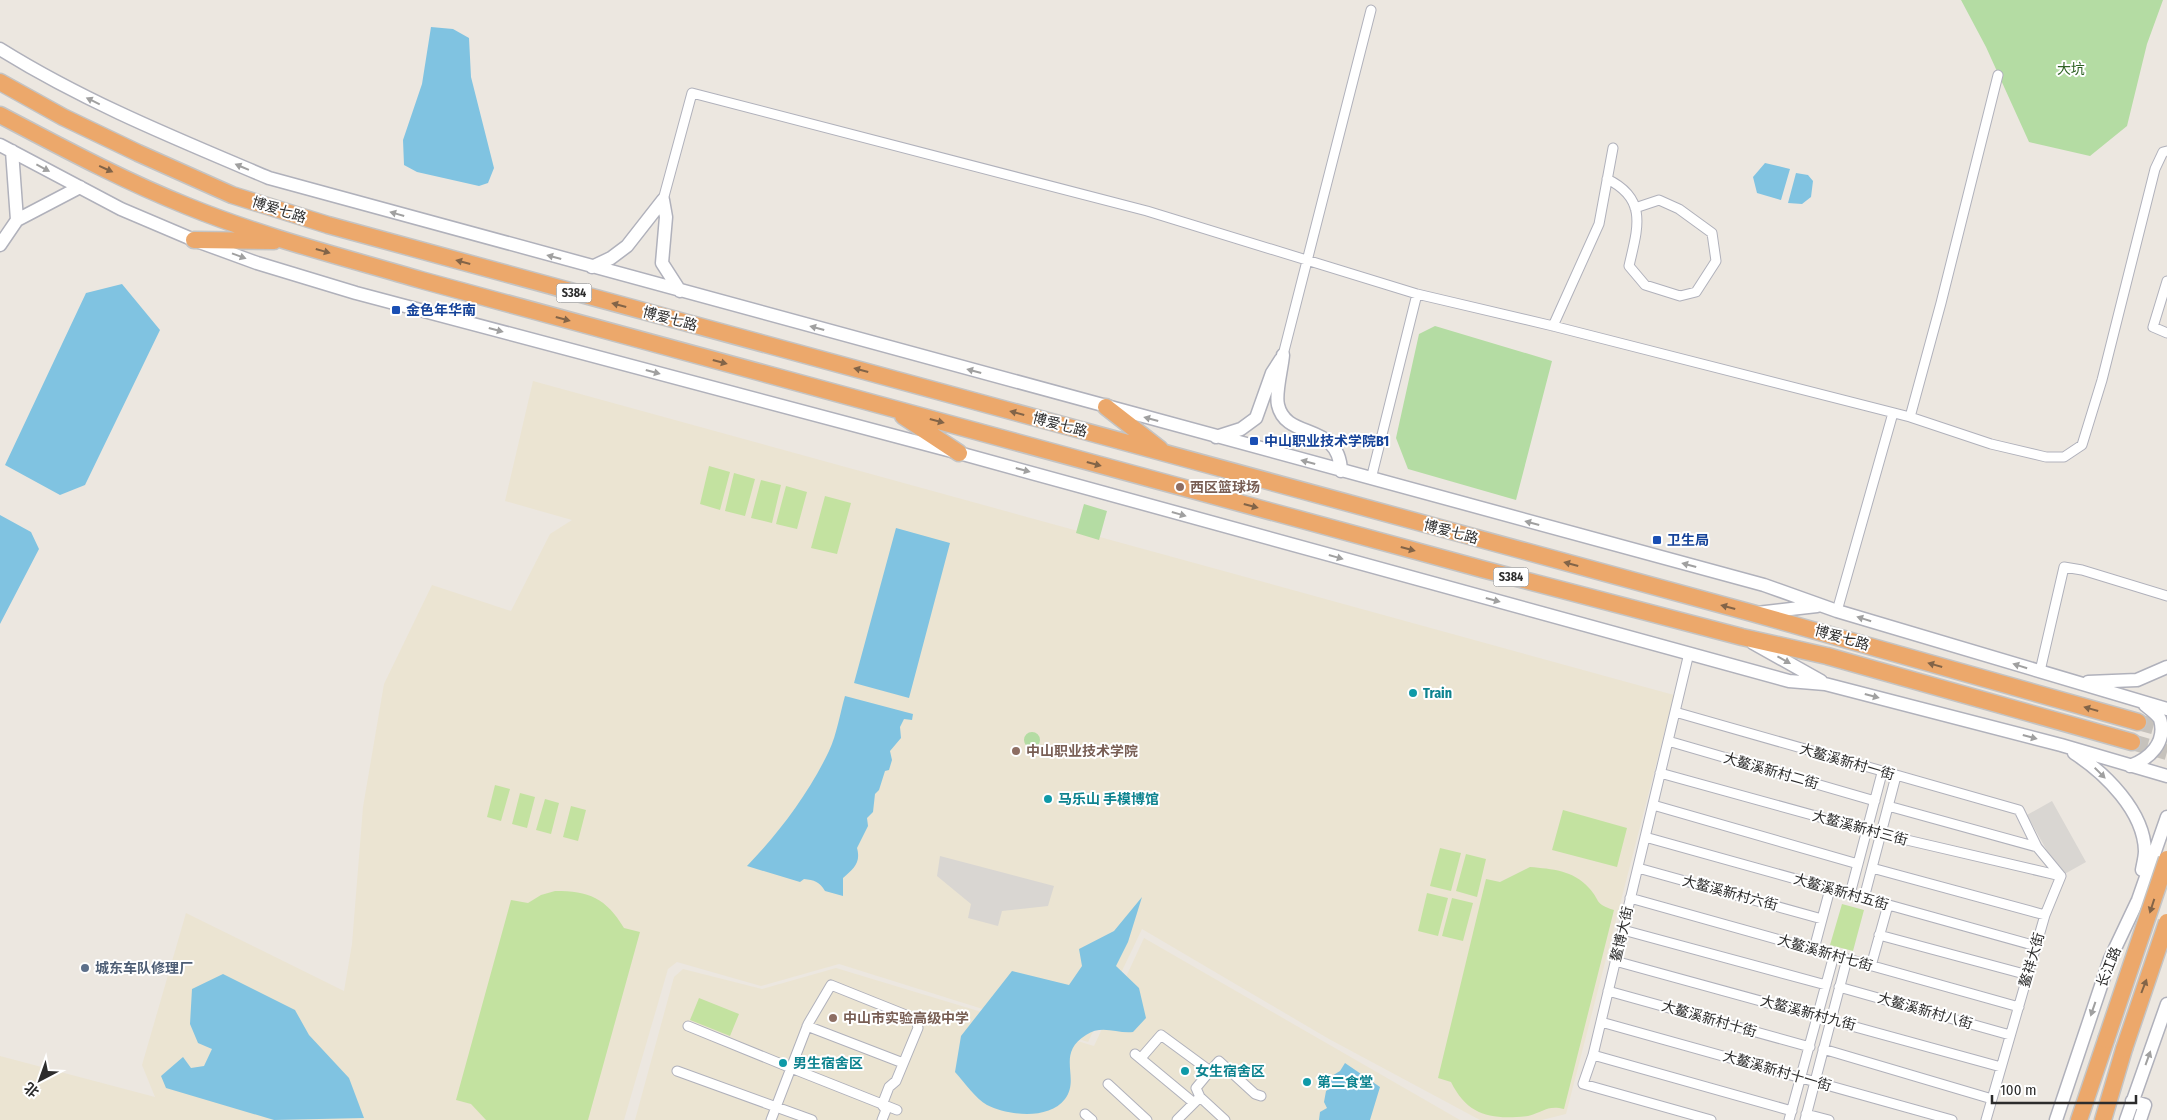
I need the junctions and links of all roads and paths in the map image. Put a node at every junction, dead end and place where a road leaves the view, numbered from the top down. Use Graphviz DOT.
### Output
graph roads {
  1 [pos="1371,10"];
  2 [pos="0,49"];
  3 [pos="1998,75"];
  4 [pos="0,82"];
  5 [pos="0,115"];
  6 [pos="0,145"];
  7 [pos="1613,148"];
  8 [pos="12,151"];
  9 [pos="2167,151"];
  10 [pos="1607,179"];
  11 [pos="80,187"];
  12 [pos="663,200"];
  13 [pos="1635,208"];
  14 [pos="17,220"];
  15 [pos="194,240"];
  16 [pos="288,241"];
  17 [pos="0,245"];
  18 [pos="1307,260"];
  19 [pos="592,267"];
  20 [pos="2167,281"];
  21 [pos="680,291"];
  22 [pos="1417,294"];
  23 [pos="1553,326"];
  24 [pos="2167,332"];
  25 [pos="1283,355"];
  26 [pos="1106,407"];
  27 [pos="890,408"];
  28 [pos="1892,413"];
  29 [pos="1910,417"];
  30 [pos="1216,437"];
  31 [pos="959,453"];
  32 [pos="1166,453"];
  33 [pos="1341,470"];
  34 [pos="1371,479"];
  35 [pos="2167,596"];
  36 [pos="1819,606"];
  37 [pos="1837,612"];
  38 [pos="1752,613"];
  39 [pos="1742,637"];
  40 [pos="1689,653"];
  41 [pos="2167,667"];
  42 [pos="2040,672"];
  43 [pos="2076,682"];
  44 [pos="1825,684"];
  45 [pos="2142,702"];
  46 [pos="2167,710"];
  47 [pos="1675,712"];
  48 [pos="2138,722"];
  49 [pos="1668,741"];
  50 [pos="2132,742"];
  51 [pos="2061,745"];
  52 [pos="2130,766"];
  53 [pos="1660,773"];
  54 [pos="1882,773"];
  55 [pos="1896,776"];
  56 [pos="2167,776"];
  57 [pos="1875,801"];
  58 [pos="1653,805"];
  59 [pos="1888,806"];
  60 [pos="2167,817"];
  61 [pos="1867,830"];
  62 [pos="1881,834"];
  63 [pos="1645,837"];
  64 [pos="2037,847"];
  65 [pos="2167,859"];
  66 [pos="1858,864"];
  67 [pos="1638,868"];
  68 [pos="1872,868"];
  69 [pos="2061,876"];
  70 [pos="1830,889"];
  71 [pos="1850,894"];
  72 [pos="1630,898"];
  73 [pos="1864,898"];
  74 [pos="2138,900"];
  75 [pos="1888,905"];
  76 [pos="2046,915"];
  77 [pos="1822,919"];
  78 [pos="2167,922"];
  79 [pos="1623,930"];
  80 [pos="1880,935"];
  81 [pos="2167,936"];
  82 [pos="2119,942"];
  83 [pos="2036,946"];
  84 [pos="1814,950"];
  85 [pos="1834,955"];
  86 [pos="1846,959"];
  87 [pos="1616,961"];
  88 [pos="1871,966"];
  89 [pos="2028,976"];
  90 [pos="1826,985"];
  91 [pos="1839,987"];
  92 [pos="1608,991"];
  93 [pos="2018,1007"];
  94 [pos="2167,1007"];
  95 [pos="1818,1016"];
  96 [pos="1831,1019"];
  97 [pos="1601,1022"];
  98 [pos="688,1026"];
  99 [pos="807,1026"];
  100 [pos="2010,1035"];
  101 [pos="1810,1047"];
  102 [pos="1823,1050"];
  103 [pos="1593,1056"];
  104 [pos="903,1063"];
  105 [pos="2001,1067"];
  106 [pos="791,1068"];
  107 [pos="677,1071"];
  108 [pos="1210,1071"];
  109 [pos="1801,1078"];
  110 [pos="1815,1082"];
  111 [pos="1108,1084"];
  112 [pos="1261,1096"];
  113 [pos="1992,1099"];
  114 [pos="1197,1100"];
  115 [pos="2132,1101"];
  116 [pos="882,1104"];
  117 [pos="776,1105"];
  118 [pos="897,1110"];
  119 [pos="1791,1116"];
  120 [pos="1806,1117"];
  121 [pos="770,1120"];
  122 [pos="812,1120"];
  123 [pos="882,1120"];
  124 [pos="1147,1120"];
  125 [pos="1177,1120"];
  126 [pos="1225,1120"];
  127 [pos="1711,1120"];
  128 [pos="1829,1120"];
  129 [pos="1952,1120"];
  130 [pos="1986,1120"];
  131 [pos="2056,1120"];
  132 [pos="2079,1120"];
  133 [pos="2103,1120"];
  134 [pos="2126,1120"];
  135 [pos="2140,1120"];
  1 -- 18 [label="street"];
  19 -- 2 [label="street, 博爱七路, one-way"];
  3 -- 29 [label="street"];
  32 -- 4 [label="highway, 博爱七路 / S384, one-way"];
  5 -- 16 [label="highway, 博爱七路 / S384, one-way"];
  6 -- 8 [label="street"];
  7 -- 10 [label="street"];
  8 -- 11 [label="street, one-way"];
  8 -- 14 [label="street"];
  9 -- 29 [label="street"];
  10 -- 13 [label="street"];
  10 -- 23 [label="street"];
  11 -- 14 [label="street"];
  11 -- 15 [label="street"];
  12 -- 18 [label="street"];
  12 -- 19 [label="street"];
  12 -- 21 [label="street"];
  13 -- 13 [label="street"];
  14 -- 17 [label="street"];
  15 -- 16 [label="highway"];
  15 -- 31 [label="street, one-way"];
  16 -- 27 [label="highway, 博爱七路 / S384, one-way"];
  18 -- 22 [label="street"];
  18 -- 25 [label="street"];
  19 -- 21 [label="street, 博爱七路"];
  20 -- 24 [label="street"];
  26 -- 21 [label="street, 博爱七路, one-way"];
  22 -- 23 [label="street"];
  22 -- 34 [label="street"];
  23 -- 28 [label="street"];
  25 -- 30 [label="street"];
  25 -- 33 [label="street"];
  30 -- 26 [label="street, 博爱七路, one-way"];
  26 -- 32 [label="highway"];
  27 -- 31 [label="highway"];
  27 -- 39 [label="highway, 博爱七路 / S384, one-way"];
  28 -- 29 [label="street"];
  28 -- 37 [label="street"];
  33 -- 30 [label="street, 博爱七路, one-way"];
  31 -- 40 [label="street, one-way"];
  38 -- 32 [label="highway, 博爱七路 / S384, one-way"];
  33 -- 34 [label="street, 博爱七路"];
  36 -- 34 [label="street, 博爱七路, one-way"];
  35 -- 42 [label="street"];
  36 -- 37 [label="street, 博爱七路"];
  36 -- 38 [label="street"];
  42 -- 37 [label="street, 博爱七路, one-way"];
  48 -- 38 [label="highway, 博爱七路 / S384, one-way"];
  39 -- 44 [label="street, one-way"];
  39 -- 50 [label="highway, 博爱七路 / S384"];
  40 -- 44 [label="street"];
  40 -- 47 [label="street, 鳌博大街"];
  41 -- 43 [label="street"];
  42 -- 43 [label="street, 博爱七路"];
  43 -- 45 [label="street, 博爱七路"];
  44 -- 51 [label="street, one-way"];
  45 -- 46 [label="street, 博爱七路"];
  45 -- 52 [label="street"];
  47 -- 49 [label="street, 鳌博大街"];
  47 -- 54 [label="street, 大鳌溪新村一街"];
  49 -- 53 [label="street, 鳌博大街"];
  49 -- 57 [label="street, 大鳌溪新村二街"];
  51 -- 52 [label="street"];
  51 -- 74 [label="street, one-way"];
  52 -- 56 [label="street"];
  53 -- 58 [label="street, 鳌博大街"];
  53 -- 61 [label="street, 大鳌溪新村三街"];
  54 -- 55 [label="street, 大鳌溪新村一街"];
  54 -- 57 [label="street"];
  55 -- 59 [label="street"];
  55 -- 64 [label="street, 大鳌溪新村一街"];
  57 -- 61 [label="street"];
  58 -- 63 [label="street, 鳌博大街"];
  58 -- 66 [label="street"];
  59 -- 62 [label="street"];
  59 -- 64 [label="street"];
  60 -- 74 [label="street, 长江路"];
  61 -- 62 [label="street, 大鳌溪新村三街"];
  61 -- 66 [label="street"];
  62 -- 68 [label="street"];
  62 -- 69 [label="street, 大鳌溪新村三街"];
  63 -- 67 [label="street, 鳌博大街"];
  63 -- 70 [label="street, 大鳌溪新村五街"];
  64 -- 69 [label="street"];
  65 -- 132 [label="highway, 长江路, one-way, bridge"];
  66 -- 71 [label="street"];
  67 -- 72 [label="street, 鳌博大街"];
  67 -- 77 [label="street, 大鳌溪新村六街"];
  68 -- 73 [label="street"];
  68 -- 76 [label="street"];
  69 -- 76 [label="street, 鳌祥大街"];
  70 -- 71 [label="street, 大鳌溪新村五街"];
  70 -- 77 [label="street"];
  71 -- 73 [label="street, 大鳌溪新村五街"];
  72 -- 79 [label="street, 鳌博大街"];
  72 -- 84 [label="street, 大鳌溪新村七街"];
  73 -- 75 [label="street, 大鳌溪新村五街"];
  74 -- 82 [label="street, 长江路"];
  75 -- 80 [label="street"];
  75 -- 83 [label="street, 大鳌溪新村五街"];
  76 -- 83 [label="street, 鳌祥大街"];
  77 -- 84 [label="street"];
  133 -- 78 [label="highway, one-way, bridge"];
  79 -- 87 [label="street, 鳌博大街"];
  79 -- 90 [label="street"];
  80 -- 88 [label="street"];
  80 -- 89 [label="street"];
  81 -- 82 [label="street"];
  82 -- 131 [label="street, 长江路, one-way"];
  83 -- 89 [label="street, 鳌祥大街"];
  84 -- 85 [label="street, 大鳌溪新村七街"];
  85 -- 86 [label="street, 大鳌溪新村七街"];
  85 -- 90 [label="street"];
  86 -- 88 [label="street, 大鳌溪新村七街"];
  86 -- 91 [label="street"];
  87 -- 92 [label="street, 鳌博大街"];
  87 -- 95 [label="street, 大鳌溪新村九街"];
  88 -- 93 [label="street, 大鳌溪新村七街"];
  89 -- 93 [label="street, 鳌祥大街"];
  90 -- 95 [label="street"];
  91 -- 96 [label="street"];
  91 -- 100 [label="street, 大鳌溪新村八街"];
  92 -- 97 [label="street, 鳌博大街"];
  92 -- 101 [label="street, 大鳌溪新村十街"];
  93 -- 100 [label="street, 鳌祥大街"];
  115 -- 94 [label="street, one-way"];
  95 -- 96 [label="street, 大鳌溪新村九街"];
  95 -- 101 [label="street"];
  96 -- 102 [label="street"];
  96 -- 105 [label="street, 大鳌溪新村九街"];
  97 -- 103 [label="street, 鳌博大街"];
  97 -- 109 [label="street, 大鳌溪新村十一街"];
  98 -- 106 [label="street"];
  99 -- 104 [label="street"];
  99 -- 104 [label="street"];
  99 -- 106 [label="street"];
  100 -- 105 [label="street, 鳌祥大街"];
  101 -- 109 [label="street"];
  102 -- 110 [label="street"];
  102 -- 113 [label="street"];
  103 -- 119 [label="street"];
  103 -- 127 [label="street, 鳌博大街"];
  104 -- 116 [label="street"];
  105 -- 113 [label="street, 鳌祥大街"];
  106 -- 116 [label="street"];
  106 -- 117 [label="street"];
  107 -- 117 [label="street"];
  108 -- 112 [label="street"];
  108 -- 114 [label="street"];
  108 -- 114 [label="street"];
  109 -- 110 [label="street, 大鳌溪新村十一街"];
  109 -- 119 [label="street"];
  110 -- 120 [label="street"];
  110 -- 129 [label="street, 大鳌溪新村十一街"];
  111 -- 124 [label="street"];
  113 -- 130 [label="street, 鳌祥大街"];
  114 -- 125 [label="street"];
  114 -- 126 [label="street"];
  115 -- 134 [label="street"];
  115 -- 135 [label="street"];
  116 -- 118 [label="street"];
  116 -- 123 [label="street"];
  117 -- 121 [label="street"];
  117 -- 122 [label="street"];
  120 -- 128 [label="street"];
}
